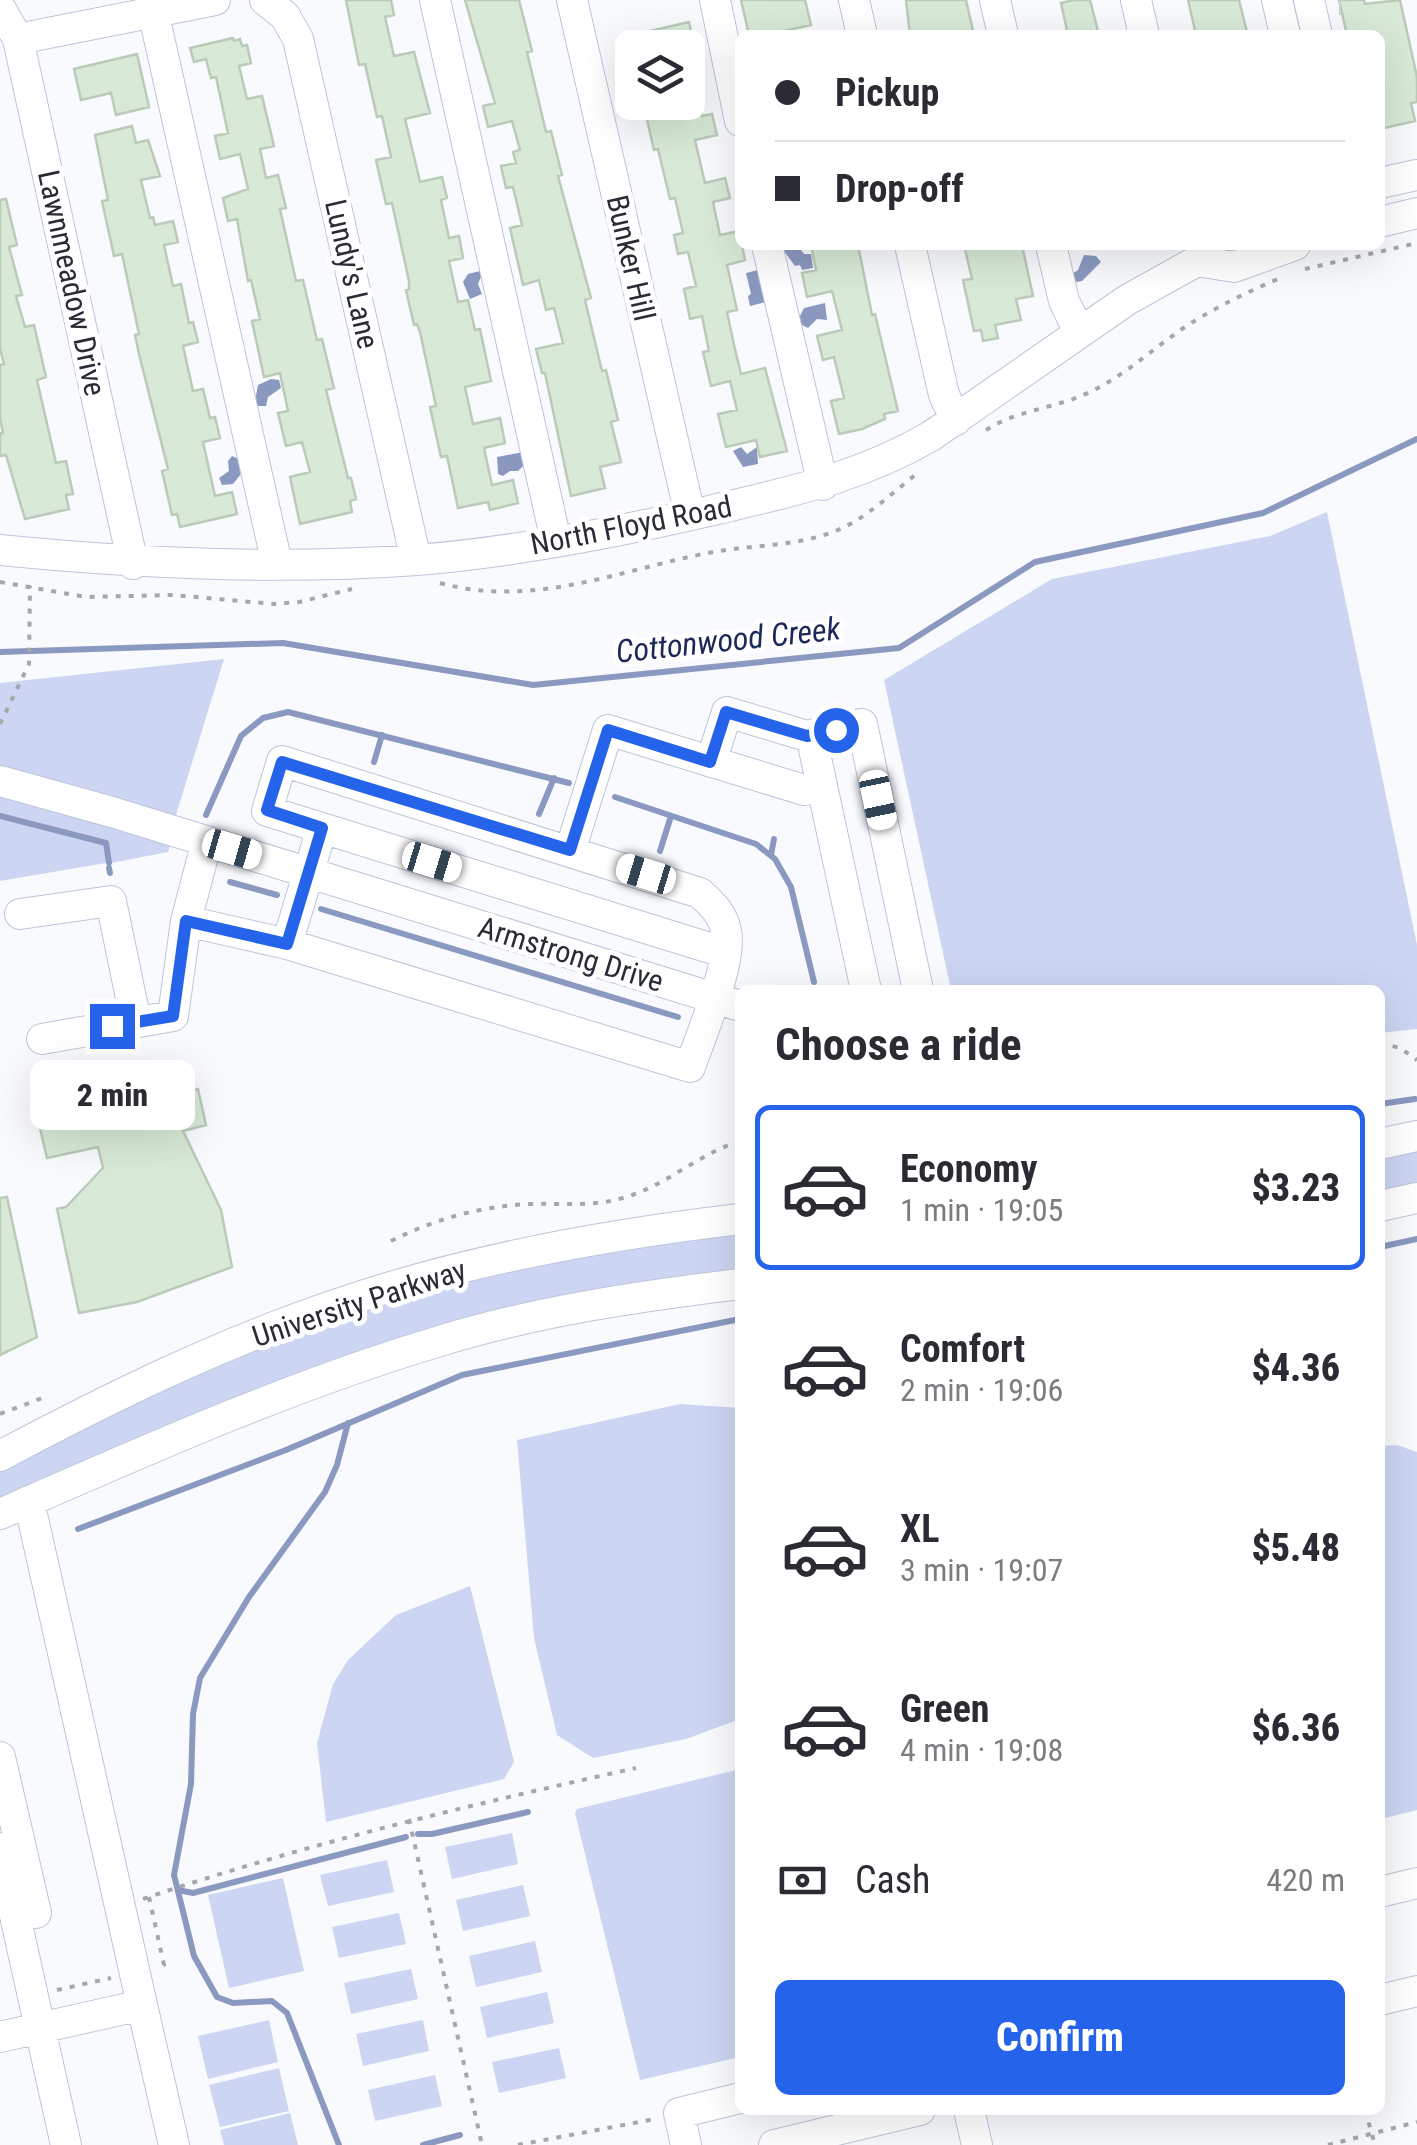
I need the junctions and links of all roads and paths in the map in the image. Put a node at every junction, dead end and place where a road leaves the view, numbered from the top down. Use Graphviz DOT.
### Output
graph roads {
  1 [pos="215,0"];
  2 [pos="265,0"];
  3 [pos="434,0"];
  4 [pos="572,0"];
  5 [pos="715,0"];
  6 [pos="854,0"];
  7 [pos="995,0"];
  8 [pos="1136,0"];
  9 [pos="1278,0"];
  10 [pos="0,8"];
  11 [pos="153,11"];
  12 [pos="861,30"];
  13 [pos="1002,30"];
  14 [pos="1143,30"];
  15 [pos="1284,30"];
  16 [pos="18,39"];
  17 [pos="735,97"];
  18 [pos="1417,175"];
  19 [pos="1385,182"];
  20 [pos="1417,214"];
  21 [pos="1385,221"];
  22 [pos="769,250"];
  23 [pos="911,250"];
  24 [pos="1052,250"];
  25 [pos="1200,250"];
  26 [pos="1281,250"];
  27 [pos="1079,332"];
  28 [pos="956,420"];
  29 [pos="823,484"];
  30 [pos="690,515"];
  31 [pos="556,541"];
  32 [pos="679,547"];
  33 [pos="0,550"];
  34 [pos="682,559"];
  35 [pos="416,560"];
  36 [pos="134,564"];
  37 [pos="278,564"];
  38 [pos="30,586"];
  39 [pos="0,724"];
  40 [pos="812,735"];
  41 [pos="710,762"];
  42 [pos="0,781"];
  43 [pos="822,786"];
  44 [pos="322,828"];
  45 [pos="207,841"];
  46 [pos="570,850"];
  47 [pos="310,872"];
  48 [pos="20,914"];
  49 [pos="186,921"];
  50 [pos="287,944"];
  51 [pos="726,953"];
  52 [pos="865,985"];
  53 [pos="917,985"];
  54 [pos="727,1002"];
  55 [pos="136,1022"];
  56 [pos="42,1039"];
  57 [pos="1385,1044"];
  58 [pos="1417,1060"];
  59 [pos="1417,1136"];
  60 [pos="735,1143"];
  61 [pos="1385,1143"];
  62 [pos="1417,1198"];
  63 [pos="1385,1205"];
  64 [pos="735,1220"];
  65 [pos="391,1242"];
  66 [pos="735,1285"];
  67 [pos="45,1397"];
  68 [pos="0,1414"];
  69 [pos="0,1456"];
  70 [pos="30,1502"];
  71 [pos="0,1514"];
  72 [pos="0,1757"];
  73 [pos="636,1768"];
  74 [pos="409,1820"];
  75 [pos="0,1848"];
  76 [pos="1417,1883"];
  77 [pos="1385,1891"];
  78 [pos="160,1965"];
  79 [pos="122,1976"];
  80 [pos="1417,1990"];
  81 [pos="1385,1999"];
  82 [pos="142,2005"];
  83 [pos="44,2007"];
  84 [pos="0,2036"];
  85 [pos="735,2099"];
  86 [pos="678,2113"];
  87 [pos="899,2115"];
  88 [pos="970,2115"];
  89 [pos="1366,2115"];
  90 [pos="1417,2122"];
  91 [pos="1372,2134"];
  92 [pos="555,2142"];
  93 [pos="66,2145"];
  94 [pos="174,2145"];
  95 [pos="482,2145"];
  96 [pos="518,2145"];
  97 [pos="686,2145"];
  98 [pos="774,2145"];
  99 [pos="977,2145"];
  100 [pos="1328,2145"];
  101 [pos="1375,2145"];
  1 -- 11 [label="street"];
  2 -- 35 [label="street, Lundy's Lane"];
  3 -- 31 [label="street"];
  4 -- 30 [label="street, Bunker Hill"];
  5 -- 17 [label="street"];
  6 -- 12 [label="street"];
  7 -- 13 [label="street"];
  8 -- 14 [label="street"];
  9 -- 15 [label="street"];
  10 -- 16 [label="street, Lawnmeadow Drive"];
  11 -- 16 [label="street"];
  11 -- 37 [label="street"];
  16 -- 36 [label="street, Lawnmeadow Drive"];
  18 -- 19 [label="street"];
  20 -- 21 [label="street"];
  22 -- 29 [label="street"];
  23 -- 28 [label="street"];
  24 -- 27 [label="street"];
  25 -- 26 [label="street, North Floyd Road"];
  25 -- 27 [label="street, North Floyd Road"];
  27 -- 28 [label="street, North Floyd Road"];
  28 -- 29 [label="street, North Floyd Road"];
  29 -- 30 [label="street, North Floyd Road"];
  30 -- 31 [label="street, North Floyd Road"];
  31 -- 35 [label="street, North Floyd Road"];
  32 -- 34 [label="path"];
  33 -- 36 [label="street, North Floyd Road"];
  35 -- 37 [label="street, North Floyd Road"];
  36 -- 37 [label="street, North Floyd Road"];
  38 -- 39 [label="path"];
  40 -- 41 [label="street"];
  40 -- 43 [label="street"];
  40 -- 53 [label="street"];
  41 -- 43 [label="street"];
  41 -- 46 [label="street"];
  42 -- 45 [label="street, Armstrong Drive"];
  43 -- 52 [label="street"];
  44 -- 46 [label="street"];
  44 -- 47 [label="street"];
  44 -- 51 [label="street"];
  45 -- 47 [label="street, Armstrong Drive"];
  45 -- 49 [label="street"];
  46 -- 51 [label="street"];
  47 -- 50 [label="street"];
  47 -- 54 [label="street, Armstrong Drive"];
  48 -- 55 [label="street"];
  49 -- 50 [label="street"];
  49 -- 55 [label="street"];
  50 -- 54 [label="street"];
  51 -- 54 [label="street"];
  55 -- 56 [label="street"];
  57 -- 58 [label="path"];
  59 -- 61 [label="street"];
  60 -- 65 [label="path"];
  62 -- 63 [label="street"];
  64 -- 69 [label="street, University Parkway"];
  66 -- 70 [label="street, University Parkway"];
  67 -- 68 [label="path"];
  70 -- 71 [label="street, University Parkway"];
  70 -- 82 [label="street"];
  72 -- 83 [label="street"];
  73 -- 74 [label="path"];
  74 -- 78 [label="path"];
  74 -- 95 [label="path"];
  75 -- 83 [label="street"];
  76 -- 77 [label="street"];
  79 -- 83 [label="path"];
  80 -- 81 [label="street"];
  82 -- 83 [label="street"];
  82 -- 94 [label="street"];
  83 -- 84 [label="street"];
  83 -- 93 [label="street"];
  85 -- 86 [label="street"];
  86 -- 92 [label="path"];
  86 -- 97 [label="street"];
  87 -- 98 [label="street"];
  88 -- 99 [label="street"];
  89 -- 91 [label="path"];
  90 -- 91 [label="path"];
  91 -- 100 [label="path"];
  91 -- 101 [label="path"];
  92 -- 96 [label="path"];
}
